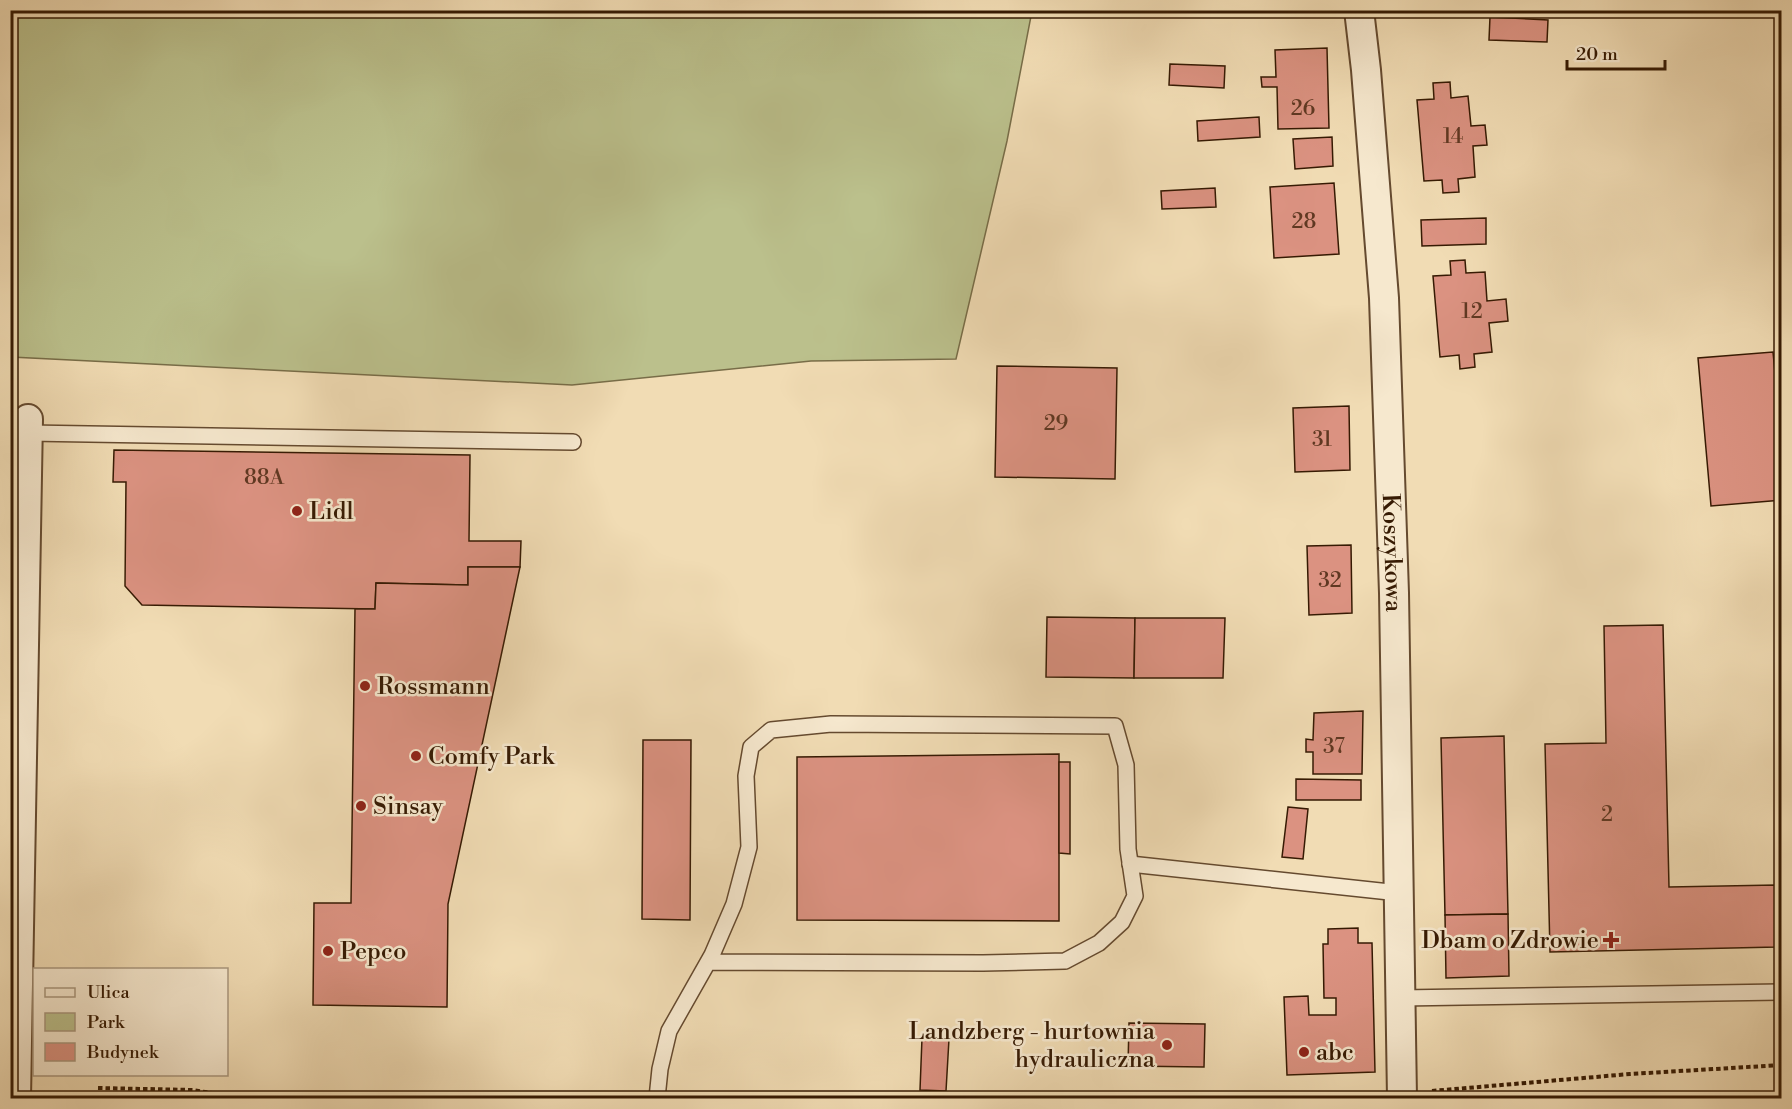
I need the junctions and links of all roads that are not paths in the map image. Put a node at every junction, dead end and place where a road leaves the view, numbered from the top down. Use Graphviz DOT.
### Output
graph roads {
  1 [pos="1359,10"];
  2 [pos="28,426"];
  3 [pos="573,442"];
  4 [pos="1130,864"];
  5 [pos="1399,893"];
  6 [pos="708,962"];
  7 [pos="1782,992"];
  8 [pos="1401,999"];
  9 [pos="1401,1097"];
  10 [pos="16,1098"];
  11 [pos="657,1098"];
  1 -- 5 [label="street, Koszykowa"];
  2 -- 3 [label="lane"];
  2 -- 10 [label="street"];
  4 -- 5 [label="lane"];
  4 -- 6 [label="lane"];
  4 -- 6 [label="lane"];
  5 -- 8 [label="street, Koszykowa"];
  6 -- 11 [label="lane"];
  7 -- 8 [label="lane"];
  8 -- 9 [label="street, Koszykowa"];
}
